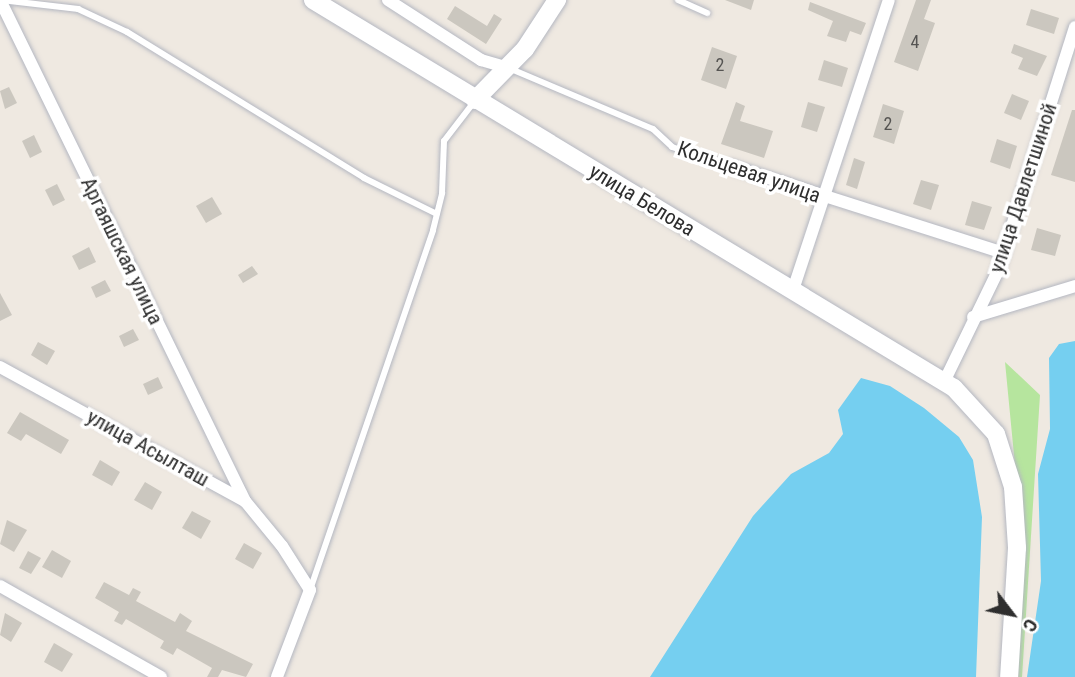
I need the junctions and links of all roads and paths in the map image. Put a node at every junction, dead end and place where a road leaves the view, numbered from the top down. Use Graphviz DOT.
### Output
graph roads {
  1 [pos="1,0"];
  2 [pos="313,0"];
  3 [pos="388,0"];
  4 [pos="557,0"];
  5 [pos="678,0"];
  6 [pos="890,0"];
  7 [pos="708,13"];
  8 [pos="1075,27"];
  9 [pos="506,67"];
  10 [pos="475,100"];
  11 [pos="731,166"];
  12 [pos="822,198"];
  13 [pos="437,214"];
  14 [pos="1003,253"];
  15 [pos="1075,286"];
  16 [pos="793,290"];
  17 [pos="973,317"];
  18 [pos="0,366"];
  19 [pos="944,382"];
  20 [pos="245,501"];
  21 [pos="0,586"];
  22 [pos="310,590"];
  23 [pos="161,677"];
  24 [pos="277,677"];
  25 [pos="1009,677"];
  1 -- 13 [label="lane"];
  1 -- 20 [label="street, Аргаяшская улица"];
  2 -- 10 [label="main road, улица Белова"];
  3 -- 9 [label="street"];
  4 -- 9 [label="main road"];
  5 -- 7 [label="lane"];
  6 -- 12 [label="street"];
  8 -- 14 [label="street, улица Давлетшиной"];
  9 -- 10 [label="main road"];
  9 -- 11 [label="lane, Кольцевая улица"];
  10 -- 13 [label="lane"];
  10 -- 16 [label="main road, улица Белова"];
  11 -- 12 [label="street, Кольцевая улица"];
  12 -- 14 [label="street, Кольцевая улица"];
  12 -- 16 [label="street"];
  13 -- 22 [label="lane"];
  14 -- 17 [label="street, улица Давлетшиной"];
  15 -- 17 [label="street"];
  16 -- 19 [label="main road, улица Белова"];
  17 -- 19 [label="street, улица Давлетшиной"];
  18 -- 20 [label="street, улица Асылташ"];
  19 -- 25 [label="main road, улица Белова"];
  20 -- 22 [label="street, улица Асылташ"];
  21 -- 23 [label="street"];
  22 -- 24 [label="street"];
}
